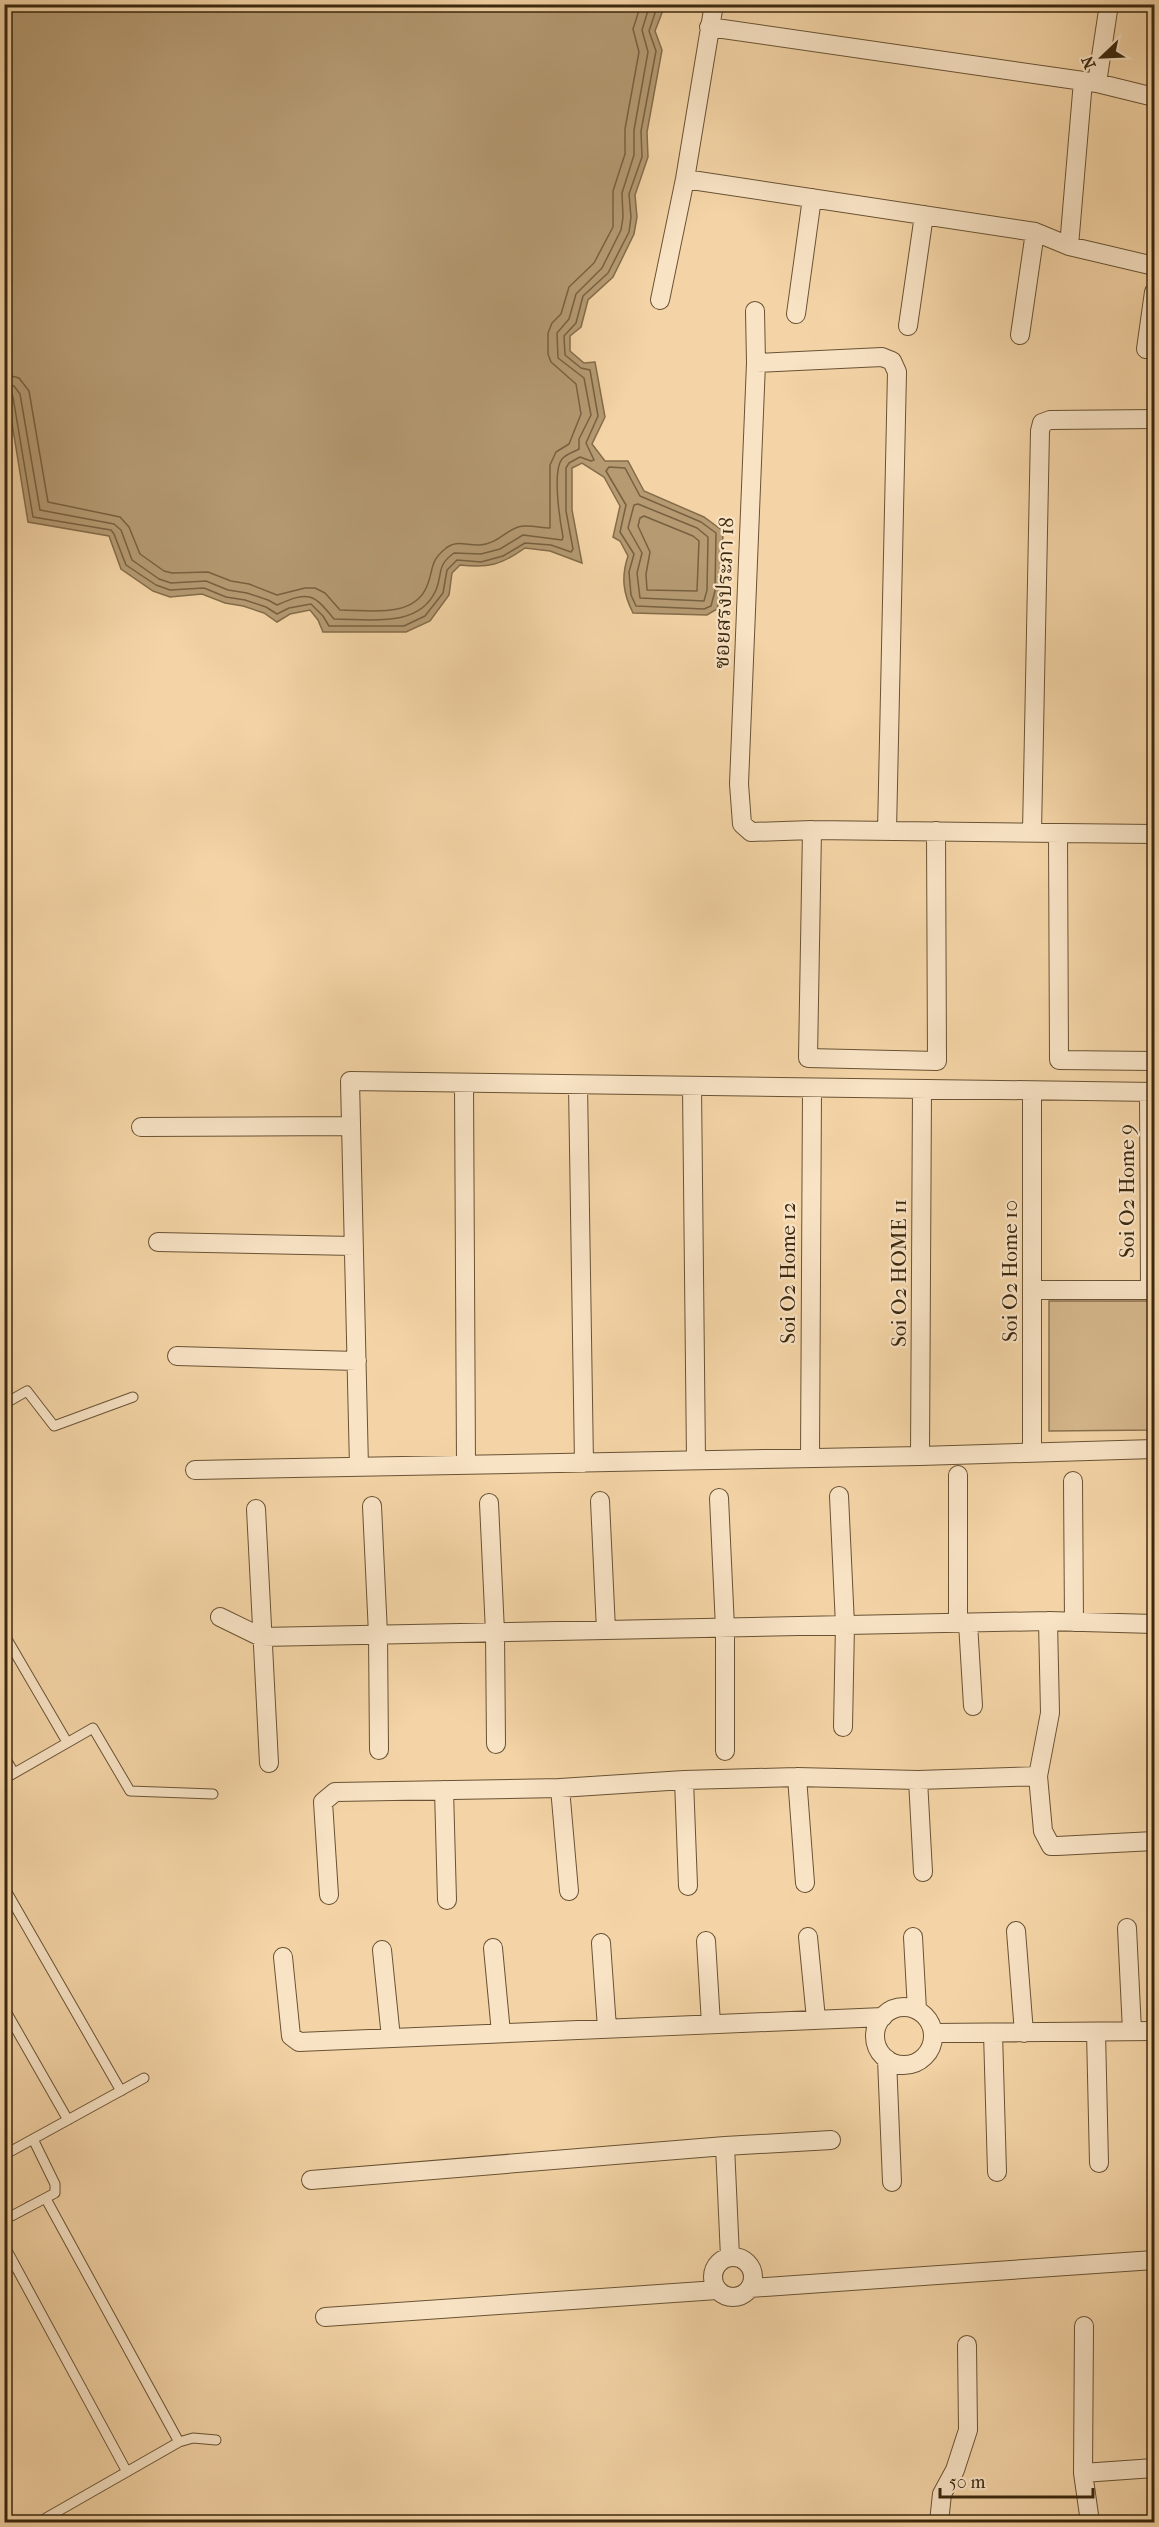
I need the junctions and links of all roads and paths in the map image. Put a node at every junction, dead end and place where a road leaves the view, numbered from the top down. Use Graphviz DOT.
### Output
graph roads {
  1 [pos="714,4"];
  2 [pos="1109,4"];
  3 [pos="709,27"];
  4 [pos="1090,82"];
  5 [pos="1155,97"];
  6 [pos="686,179"];
  7 [pos="812,198"];
  8 [pos="924,215"];
  9 [pos="1035,232"];
  10 [pos="1069,246"];
  11 [pos="1155,266"];
  12 [pos="1155,292"];
  13 [pos="660,300"];
  14 [pos="755,311"];
  15 [pos="796,314"];
  16 [pos="908,326"];
  17 [pos="1020,335"];
  18 [pos="1146,349"];
  19 [pos="756,363"];
  20 [pos="1155,419"];
  21 [pos="812,830"];
  22 [pos="888,831"];
  23 [pos="936,831"];
  24 [pos="1032,832"];
  25 [pos="1058,832"];
  26 [pos="1155,834"];
  27 [pos="1155,1061"];
  28 [pos="464,1083"];
  29 [pos="578,1085"];
  30 [pos="692,1087"];
  31 [pos="812,1089"];
  32 [pos="922,1090"];
  33 [pos="1032,1091"];
  34 [pos="1152,1092"];
  35 [pos="351,1126"];
  36 [pos="141,1127"];
  37 [pos="158,1242"];
  38 [pos="354,1246"];
  39 [pos="1033,1290"];
  40 [pos="1152,1290"];
  41 [pos="177,1356"];
  42 [pos="357,1361"];
  43 [pos="4,1390"];
  44 [pos="133,1396"];
  45 [pos="7,1402"];
  46 [pos="1155,1449"];
  47 [pos="1032,1452"];
  48 [pos="920,1456"];
  49 [pos="810,1458"];
  50 [pos="696,1460"];
  51 [pos="584,1462"];
  52 [pos="466,1465"];
  53 [pos="359,1467"];
  54 [pos="195,1470"];
  55 [pos="958,1475"];
  56 [pos="1073,1481"];
  57 [pos="839,1496"];
  58 [pos="719,1498"];
  59 [pos="600,1501"];
  60 [pos="489,1503"];
  61 [pos="372,1506"];
  62 [pos="256,1509"];
  63 [pos="220,1617"];
  64 [pos="1048,1621"];
  65 [pos="1074,1622"];
  66 [pos="963,1623"];
  67 [pos="1155,1624"];
  68 [pos="845,1625"];
  69 [pos="725,1628"];
  70 [pos="606,1630"];
  71 [pos="495,1632"];
  72 [pos="4,1634"];
  73 [pos="378,1634"];
  74 [pos="261,1636"];
  75 [pos="973,1706"];
  76 [pos="843,1727"];
  77 [pos="67,1742"];
  78 [pos="496,1744"];
  79 [pos="379,1750"];
  80 [pos="725,1750"];
  81 [pos="4,1756"];
  82 [pos="269,1763"];
  83 [pos="14,1773"];
  84 [pos="1038,1776"];
  85 [pos="797,1777"];
  86 [pos="4,1779"];
  87 [pos="684,1780"];
  88 [pos="918,1780"];
  89 [pos="560,1788"];
  90 [pos="444,1790"];
  91 [pos="213,1794"];
  92 [pos="1155,1841"];
  93 [pos="923,1872"];
  94 [pos="805,1883"];
  95 [pos="688,1886"];
  96 [pos="4,1887"];
  97 [pos="569,1891"];
  98 [pos="329,1895"];
  99 [pos="447,1900"];
  100 [pos="1127,1928"];
  101 [pos="1016,1931"];
  102 [pos="808,1937"];
  103 [pos="913,1937"];
  104 [pos="706,1941"];
  105 [pos="601,1943"];
  106 [pos="493,1948"];
  107 [pos="382,1950"];
  108 [pos="283,1957"];
  109 [pos="4,2008"];
  110 [pos="917,2010"];
  111 [pos="883,2017"];
  112 [pos="816,2019"];
  113 [pos="711,2024"];
  114 [pos="607,2028"];
  115 [pos="1132,2031"];
  116 [pos="1155,2031"];
  117 [pos="1096,2032"];
  118 [pos="501,2033"];
  119 [pos="933,2033"];
  120 [pos="993,2033"];
  121 [pos="1024,2033"];
  122 [pos="391,2038"];
  123 [pos="887,2059"];
  124 [pos="144,2078"];
  125 [pos="121,2091"];
  126 [pos="68,2120"];
  127 [pos="33,2139"];
  128 [pos="831,2140"];
  129 [pos="725,2146"];
  130 [pos="4,2155"];
  131 [pos="1099,2163"];
  132 [pos="997,2172"];
  133 [pos="311,2180"];
  134 [pos="892,2182"];
  135 [pos="46,2199"];
  136 [pos="4,2220"];
  137 [pos="4,2245"];
  138 [pos="730,2257"];
  139 [pos="1155,2260"];
  140 [pos="750,2288"];
  141 [pos="717,2290"];
  142 [pos="325,2316"];
  143 [pos="1084,2326"];
  144 [pos="967,2345"];
  145 [pos="216,2440"];
  146 [pos="179,2442"];
  147 [pos="1155,2468"];
  148 [pos="127,2472"];
  149 [pos="1083,2473"];
  150 [pos="39,2523"];
  151 [pos="939,2523"];
  152 [pos="1090,2523"];
  1 -- 3 [label="street"];
  2 -- 4 [label="street"];
  3 -- 4 [label="street"];
  3 -- 6 [label="street"];
  4 -- 5 [label="street"];
  4 -- 10 [label="street"];
  6 -- 7 [label="street"];
  6 -- 13 [label="street"];
  7 -- 8 [label="street"];
  7 -- 15 [label="street"];
  8 -- 9 [label="street"];
  8 -- 16 [label="street"];
  9 -- 10 [label="street"];
  9 -- 17 [label="street"];
  10 -- 11 [label="street"];
  12 -- 18 [label="street"];
  14 -- 19 [label="street, ซอยสรงประภา 18"];
  19 -- 21 [label="street, ซอยสรงประภา 18"];
  19 -- 22 [label="street"];
  20 -- 24 [label="street"];
  21 -- 22 [label="street"];
  21 -- 23 [label="street"];
  22 -- 23 [label="street"];
  23 -- 24 [label="street"];
  24 -- 25 [label="street"];
  25 -- 26 [label="street"];
  25 -- 27 [label="street"];
  28 -- 29 [label="street"];
  28 -- 35 [label="street"];
  28 -- 52 [label="street"];
  29 -- 30 [label="street"];
  29 -- 51 [label="street"];
  30 -- 31 [label="street"];
  30 -- 50 [label="street"];
  31 -- 32 [label="street"];
  31 -- 49 [label="street, Soi O2 Home 12"];
  32 -- 33 [label="street"];
  32 -- 48 [label="street, Soi O2 HOME 11"];
  33 -- 34 [label="street"];
  33 -- 39 [label="street, Soi O2 Home 10"];
  34 -- 40 [label="street, Soi O2 Home 9"];
  35 -- 36 [label="street"];
  35 -- 38 [label="street"];
  37 -- 38 [label="street"];
  38 -- 42 [label="street"];
  39 -- 40 [label="street"];
  39 -- 47 [label="street, Soi O2 Home 10"];
  41 -- 42 [label="street"];
  42 -- 53 [label="street"];
  43 -- 45 [label="lane"];
  44 -- 45 [label="lane"];
  46 -- 47 [label="street"];
  47 -- 48 [label="street"];
  48 -- 49 [label="street"];
  49 -- 50 [label="street"];
  50 -- 51 [label="street"];
  51 -- 52 [label="street"];
  52 -- 53 [label="street"];
  53 -- 54 [label="street"];
  55 -- 66 [label="street"];
  56 -- 65 [label="street"];
  57 -- 68 [label="street"];
  58 -- 69 [label="street"];
  59 -- 70 [label="street"];
  60 -- 71 [label="street"];
  61 -- 73 [label="street"];
  62 -- 74 [label="street"];
  63 -- 74 [label="street"];
  64 -- 65 [label="street"];
  64 -- 66 [label="street"];
  64 -- 84 [label="street"];
  65 -- 67 [label="street"];
  66 -- 68 [label="street"];
  66 -- 75 [label="street"];
  68 -- 69 [label="street"];
  68 -- 76 [label="street"];
  69 -- 70 [label="street"];
  69 -- 80 [label="street"];
  70 -- 71 [label="street"];
  71 -- 73 [label="street"];
  71 -- 78 [label="street"];
  72 -- 77 [label="lane"];
  73 -- 74 [label="street"];
  73 -- 79 [label="street"];
  74 -- 82 [label="street"];
  77 -- 83 [label="lane"];
  77 -- 91 [label="lane"];
  81 -- 83 [label="lane"];
  83 -- 86 [label="lane"];
  84 -- 88 [label="street"];
  84 -- 92 [label="street"];
  85 -- 87 [label="street"];
  85 -- 88 [label="street"];
  85 -- 94 [label="street"];
  87 -- 89 [label="street"];
  87 -- 95 [label="street"];
  88 -- 93 [label="street"];
  89 -- 90 [label="street"];
  89 -- 97 [label="street"];
  90 -- 98 [label="street"];
  90 -- 99 [label="street"];
  96 -- 125 [label="lane"];
  100 -- 115 [label="street"];
  101 -- 121 [label="street"];
  102 -- 112 [label="street"];
  103 -- 110 [label="street"];
  104 -- 113 [label="street"];
  105 -- 114 [label="street"];
  106 -- 118 [label="street"];
  107 -- 122 [label="street"];
  108 -- 122 [label="street"];
  109 -- 126 [label="lane"];
  110 -- 111 [label="street"];
  110 -- 119 [label="street"];
  111 -- 112 [label="street"];
  111 -- 123 [label="street"];
  112 -- 113 [label="street"];
  113 -- 114 [label="street"];
  114 -- 118 [label="street"];
  115 -- 116 [label="street"];
  115 -- 117 [label="street"];
  117 -- 121 [label="street"];
  117 -- 131 [label="street"];
  118 -- 122 [label="street"];
  119 -- 120 [label="street"];
  119 -- 123 [label="street"];
  120 -- 121 [label="street"];
  120 -- 132 [label="street"];
  123 -- 134 [label="street"];
  124 -- 125 [label="lane"];
  125 -- 126 [label="lane"];
  126 -- 127 [label="lane"];
  127 -- 130 [label="lane"];
  127 -- 135 [label="lane"];
  128 -- 129 [label="street"];
  129 -- 133 [label="street"];
  129 -- 138 [label="street"];
  135 -- 136 [label="lane"];
  135 -- 146 [label="lane"];
  137 -- 148 [label="lane"];
  138 -- 140 [label="street"];
  138 -- 141 [label="street"];
  139 -- 140 [label="street"];
  140 -- 141 [label="street"];
  141 -- 142 [label="street"];
  143 -- 149 [label="street"];
  144 -- 151 [label="street"];
  145 -- 146 [label="lane"];
  146 -- 148 [label="lane"];
  147 -- 149 [label="street"];
  148 -- 150 [label="lane"];
  149 -- 152 [label="street"];
}
